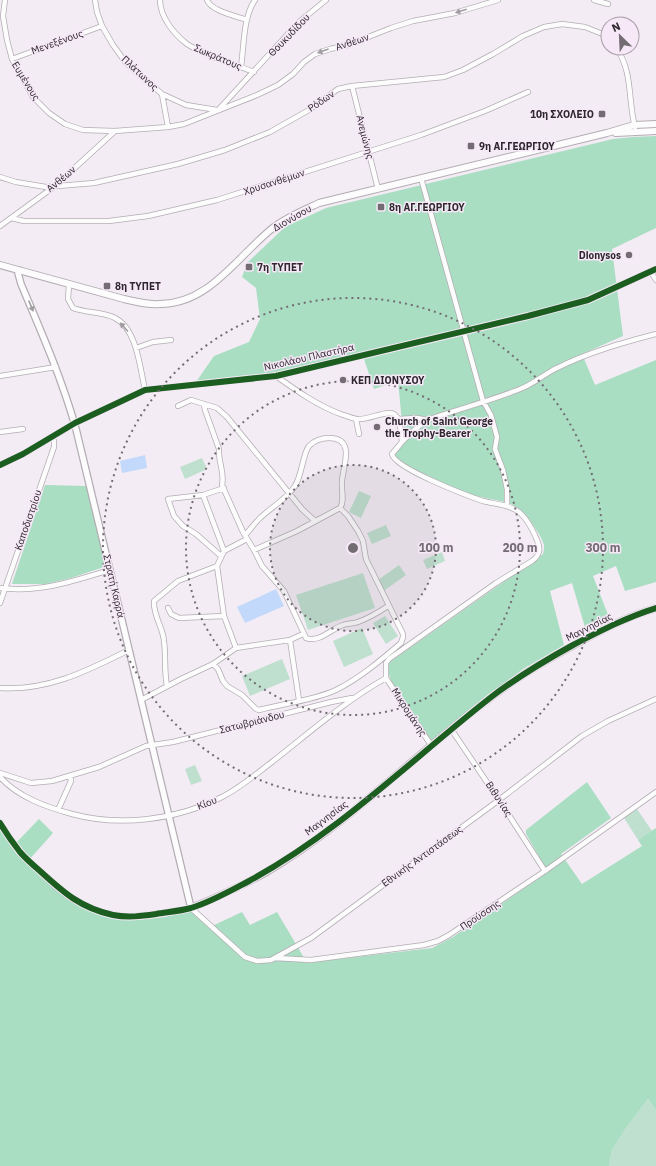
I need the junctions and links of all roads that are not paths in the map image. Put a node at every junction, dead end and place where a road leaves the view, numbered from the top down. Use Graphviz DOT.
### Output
graph roads {
  1 [pos="5,0"];
  2 [pos="95,0"];
  3 [pos="160,0"];
  4 [pos="207,0"];
  5 [pos="255,0"];
  6 [pos="326,0"];
  7 [pos="498,0"];
  8 [pos="594,0"];
  9 [pos="608,4"];
  10 [pos="247,20"];
  11 [pos="102,26"];
  12 [pos="600,33"];
  13 [pos="620,56"];
  14 [pos="12,59"];
  15 [pos="241,67"];
  16 [pos="254,72"];
  17 [pos="352,86"];
  18 [pos="528,92"];
  19 [pos="162,94"];
  20 [pos="217,110"];
  21 [pos="656,124"];
  22 [pos="634,125"];
  23 [pos="168,126"];
  24 [pos="116,131"];
  25 [pos="636,131"];
  26 [pos="656,131"];
  27 [pos="607,133"];
  28 [pos="368,152"];
  29 [pos="0,177"];
  30 [pos="421,178"];
  31 [pos="55,186"];
  32 [pos="378,189"];
  33 [pos="11,218"];
  34 [pos="0,226"];
  35 [pos="0,265"];
  36 [pos="656,269"];
  37 [pos="19,270"];
  38 [pos="651,272"];
  39 [pos="656,280"];
  40 [pos="69,285"];
  41 [pos="463,331"];
  42 [pos="656,334"];
  43 [pos="172,340"];
  44 [pos="136,348"];
  45 [pos="56,367"];
  46 [pos="0,376"];
  47 [pos="276,376"];
  48 [pos="145,390"];
  49 [pos="483,401"];
  50 [pos="204,405"];
  51 [pos="178,406"];
  52 [pos="356,419"];
  53 [pos="399,419"];
  54 [pos="427,420"];
  55 [pos="75,423"];
  56 [pos="22,429"];
  57 [pos="0,432"];
  58 [pos="359,434"];
  59 [pos="52,437"];
  60 [pos="402,442"];
  61 [pos="0,465"];
  62 [pos="224,488"];
  63 [pos="290,493"];
  64 [pos="203,495"];
  65 [pos="507,506"];
  66 [pos="340,508"];
  67 [pos="315,521"];
  68 [pos="246,537"];
  69 [pos="254,550"];
  70 [pos="223,554"];
  71 [pos="217,566"];
  72 [pos="110,570"];
  73 [pos="2,588"];
  74 [pos="0,603"];
  75 [pos="388,606"];
  76 [pos="168,608"];
  77 [pos="656,608"];
  78 [pos="224,616"];
  79 [pos="303,634"];
  80 [pos="290,640"];
  81 [pos="236,648"];
  82 [pos="129,650"];
  83 [pos="213,664"];
  84 [pos="386,678"];
  85 [pos="167,686"];
  86 [pos="0,688"];
  87 [pos="353,698"];
  88 [pos="656,698"];
  89 [pos="141,700"];
  90 [pos="299,700"];
  91 [pos="451,729"];
  92 [pos="152,745"];
  93 [pos="431,746"];
  94 [pos="0,773"];
  95 [pos="70,776"];
  96 [pos="0,777"];
  97 [pos="656,792"];
  98 [pos="499,800"];
  99 [pos="58,810"];
  100 [pos="169,815"];
  101 [pos="0,823"];
  102 [pos="545,871"];
  103 [pos="191,908"];
  104 [pos="274,958"];
  1 -- 14 [label="street, Ευμένους"];
  2 -- 11 [label="street, Πλάτωνος"];
  3 -- 15 [label="street, Σωκράτους"];
  4 -- 10 [label="street"];
  5 -- 10 [label="street"];
  6 -- 16 [label="street, Θουκυδίδου"];
  7 -- 20 [label="street, Ανθέων, one-way"];
  8 -- 9 [label="street"];
  10 -- 15 [label="street"];
  11 -- 14 [label="street, Μενεξένους"];
  11 -- 19 [label="street, Πλάτωνος"];
  12 -- 17 [label="street, Ρόδων"];
  13 -- 22 [label="street"];
  14 -- 24 [label="street, Ευμένους"];
  15 -- 16 [label="street, Σωκράτους"];
  16 -- 20 [label="street, Ανθέων"];
  17 -- 28 [label="street, Ανεμώνης"];
  17 -- 31 [label="street, Ρόδων"];
  18 -- 28 [label="street, Χρυσανθέμων"];
  19 -- 20 [label="street, Πλάτωνος"];
  19 -- 23 [label="street"];
  20 -- 23 [label="street, Ανθέων"];
  21 -- 22 [label="main road, Διονύσου"];
  22 -- 25 [label="street"];
  22 -- 27 [label="main road, Διονύσου"];
  23 -- 24 [label="street, Ανθέων"];
  24 -- 31 [label="street, Ανθέων"];
  25 -- 26 [label="main road, Διονύσου"];
  25 -- 27 [label="main road, Διονύσου"];
  27 -- 30 [label="main road, Διονύσου"];
  28 -- 32 [label="street, Ανεμώνης"];
  28 -- 33 [label="street, Χρυσανθέμων"];
  29 -- 31 [label="street, Ρόδων"];
  30 -- 32 [label="main road, Διονύσου"];
  30 -- 41 [label="street"];
  31 -- 33 [label="street, Ανθέων"];
  32 -- 40 [label="main road, Διονύσου"];
  33 -- 34 [label="street, Ανθέων"];
  35 -- 37 [label="main road, Διονύσου"];
  36 -- 38 [label="street, Νικολάου Πλαστήρα"];
  37 -- 40 [label="main road, Διονύσου"];
  37 -- 45 [label="street, Στρατή Καρρά, one-way"];
  38 -- 39 [label="street"];
  38 -- 41 [label="street, Νικολάου Πλαστήρα"];
  44 -- 40 [label="street, one-way"];
  41 -- 47 [label="street, Νικολάου Πλαστήρα"];
  41 -- 49 [label="street"];
  42 -- 49 [label="street"];
  43 -- 44 [label="street"];
  44 -- 48 [label="street"];
  45 -- 46 [label="street"];
  45 -- 55 [label="street, Στρατή Καρρά"];
  47 -- 48 [label="street, Νικολάου Πλαστήρα"];
  47 -- 52 [label="street"];
  48 -- 55 [label="street, Νικολάου Πλαστήρα"];
  49 -- 54 [label="street"];
  49 -- 65 [label="street"];
  50 -- 51 [label="street"];
  50 -- 62 [label="street"];
  50 -- 63 [label="street"];
  52 -- 53 [label="street"];
  52 -- 58 [label="street"];
  53 -- 54 [label="street"];
  53 -- 60 [label="street"];
  54 -- 60 [label="street"];
  55 -- 59 [label="street, Νικολάου Πλαστήρα"];
  55 -- 72 [label="street, Στρατή Καρρά"];
  56 -- 57 [label="street"];
  59 -- 61 [label="street, Νικολάου Πλαστήρα"];
  59 -- 73 [label="street, Καποδιστρίου"];
  60 -- 65 [label="street"];
  62 -- 64 [label="street"];
  62 -- 68 [label="street"];
  63 -- 66 [label="street"];
  63 -- 67 [label="street"];
  63 -- 68 [label="street"];
  64 -- 70 [label="street"];
  64 -- 70 [label="street"];
  65 -- 84 [label="street"];
  66 -- 67 [label="street"];
  66 -- 75 [label="street"];
  67 -- 69 [label="street"];
  68 -- 69 [label="street"];
  68 -- 70 [label="street"];
  69 -- 79 [label="street"];
  70 -- 71 [label="street"];
  71 -- 78 [label="street"];
  71 -- 85 [label="street"];
  72 -- 73 [label="street"];
  72 -- 82 [label="street, Στρατή Καρρά"];
  73 -- 74 [label="street, Καποδιστρίου"];
  75 -- 79 [label="street"];
  75 -- 90 [label="street"];
  76 -- 78 [label="street"];
  77 -- 91 [label="street, Μαγνησίας"];
  78 -- 81 [label="street"];
  79 -- 80 [label="street"];
  80 -- 81 [label="street"];
  80 -- 90 [label="street"];
  81 -- 83 [label="street"];
  82 -- 86 [label="street"];
  82 -- 89 [label="street, Στρατή Καρρά"];
  83 -- 85 [label="street"];
  83 -- 90 [label="street"];
  84 -- 87 [label="street, Κίου"];
  84 -- 93 [label="street, Μικρομάνης"];
  85 -- 89 [label="street"];
  87 -- 92 [label="street, Σατωβριάνδου"];
  87 -- 100 [label="street, Κίου"];
  88 -- 98 [label="street, Εθνικής Αντιστάσεως"];
  89 -- 92 [label="street, Στρατή Καρρά"];
  91 -- 93 [label="street, Μαγνησίας"];
  91 -- 98 [label="street, Βιθυνίας"];
  92 -- 95 [label="street"];
  92 -- 100 [label="street, Στρατή Καρρά"];
  93 -- 103 [label="street, Μαγνησίας"];
  94 -- 95 [label="street"];
  95 -- 99 [label="street"];
  96 -- 99 [label="street, Κίου"];
  97 -- 102 [label="street, Προύσσης"];
  98 -- 102 [label="street, Βιθυνίας"];
  98 -- 104 [label="street, Εθνικής Αντιστάσεως"];
  99 -- 100 [label="street, Κίου"];
  100 -- 103 [label="street, Στρατή Καρρά"];
  101 -- 103 [label="street, Μαγνησίας"];
  102 -- 104 [label="street, Προύσσης"];
  103 -- 104 [label="street, Εθνικής Αντιστάσεως"];
}
